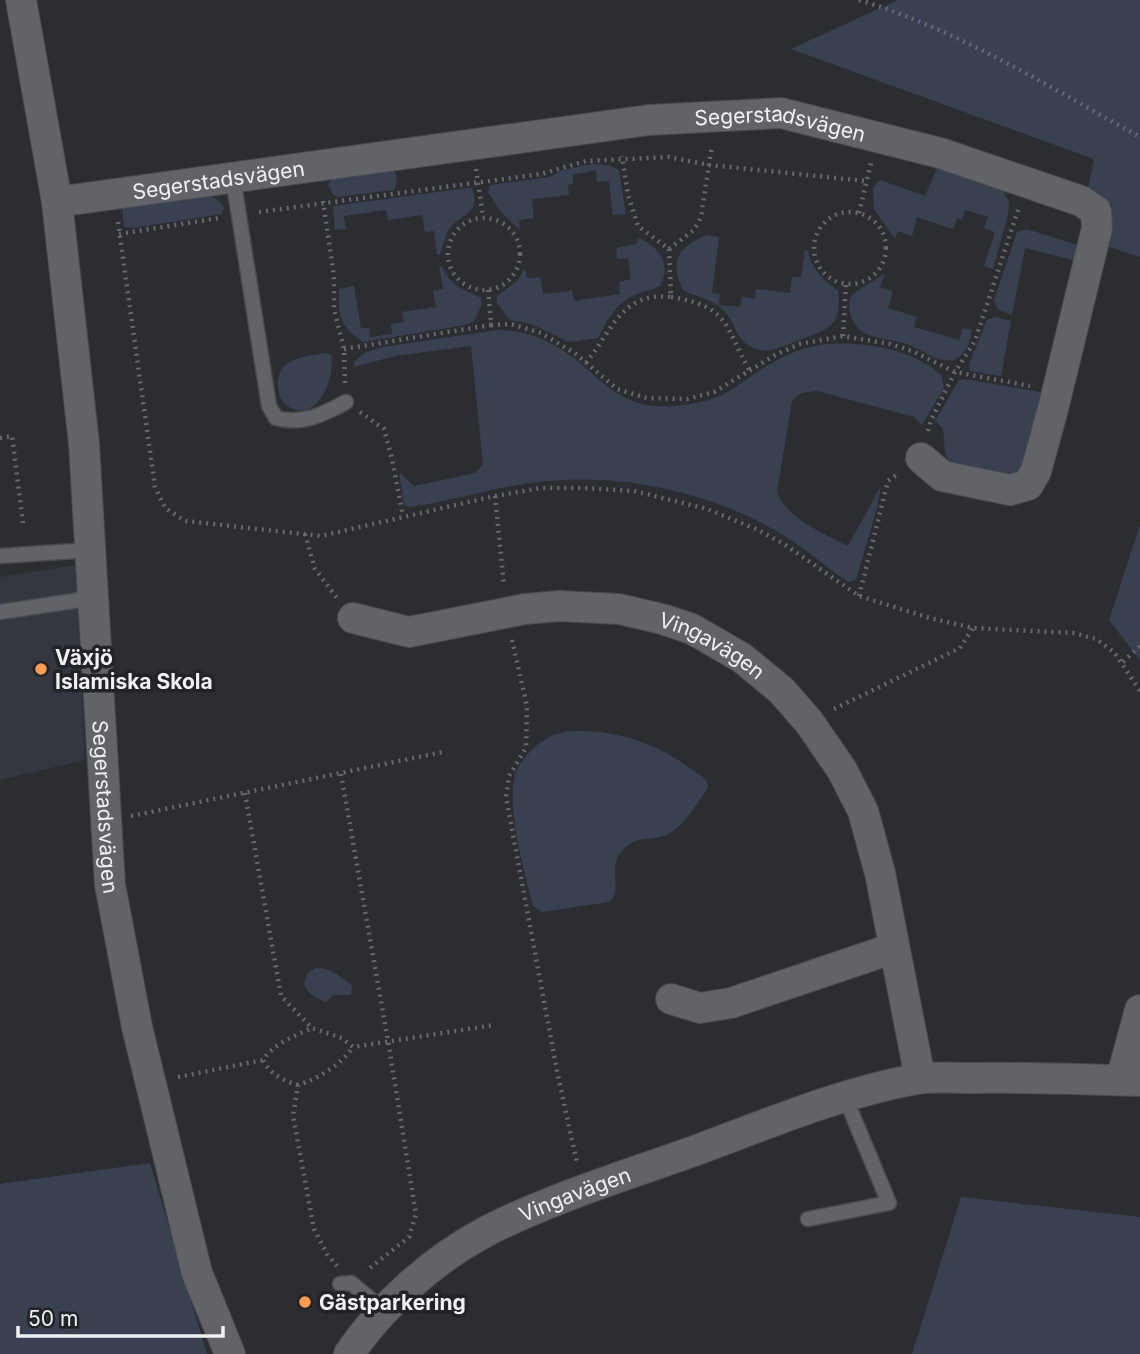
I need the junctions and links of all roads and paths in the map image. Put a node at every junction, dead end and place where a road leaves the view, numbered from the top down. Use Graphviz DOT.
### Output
graph roads {
  1 [pos="21,0"];
  2 [pos="859,0"];
  3 [pos="716,116"];
  4 [pos="618,124"];
  5 [pos="877,137"];
  6 [pos="1140,137"];
  7 [pos="472,144"];
  8 [pos="623,159"];
  9 [pos="709,165"];
  10 [pos="318,166"];
  11 [pos="233,178"];
  12 [pos="478,181"];
  13 [pos="866,181"];
  14 [pos="1028,183"];
  15 [pos="114,195"];
  16 [pos="57,202"];
  17 [pos="323,202"];
  18 [pos="859,214"];
  19 [pos="239,215"];
  20 [pos="484,217"];
  21 [pos="119,234"];
  22 [pos="669,249"];
  23 [pos="846,283"];
  24 [pos="488,289"];
  25 [pos="671,297"];
  26 [pos="491,325"];
  27 [pos="843,336"];
  28 [pos="344,349"];
  29 [pos="586,363"];
  30 [pos="750,371"];
  31 [pos="955,372"];
  32 [pos="1058,391"];
  33 [pos="346,402"];
  34 [pos="0,438"];
  35 [pos="921,458"];
  36 [pos="495,496"];
  37 [pos="402,516"];
  38 [pos="23,523"];
  39 [pos="305,534"];
  40 [pos="90,550"];
  41 [pos="0,556"];
  42 [pos="859,596"];
  43 [pos="93,598"];
  44 [pos="506,611"];
  45 [pos="0,612"];
  46 [pos="353,618"];
  47 [pos="973,628"];
  48 [pos="1140,646"];
  49 [pos="1123,662"];
  50 [pos="1140,691"];
  51 [pos="809,722"];
  52 [pos="443,752"];
  53 [pos="341,774"];
  54 [pos="245,793"];
  55 [pos="106,821"];
  56 [pos="894,948"];
  57 [pos="671,999"];
  58 [pos="1140,1010"];
  59 [pos="494,1025"];
  60 [pos="312,1028"];
  61 [pos="388,1041"];
  62 [pos="353,1046"];
  63 [pos="263,1060"];
  64 [pos="203,1073"];
  65 [pos="920,1078"];
  66 [pos="1130,1080"];
  67 [pos="298,1085"];
  68 [pos="845,1097"];
  69 [pos="583,1192"];
  70 [pos="808,1219"];
  71 [pos="345,1283"];
  72 [pos="385,1311"];
  73 [pos="230,1354"];
  74 [pos="349,1354"];
  1 -- 16 [label="street, Segerstadsvägen"];
  2 -- 6 [label="path"];
  3 -- 4 [label="street, Segerstadsvägen"];
  3 -- 5 [label="street, Segerstadsvägen"];
  3 -- 9 [label="path"];
  4 -- 7 [label="street, Segerstadsvägen"];
  4 -- 8 [label="path"];
  5 -- 13 [label="path"];
  5 -- 14 [label="street, Segerstadsvägen"];
  7 -- 10 [label="street, Segerstadsvägen"];
  7 -- 12 [label="path"];
  8 -- 9 [label="path"];
  8 -- 12 [label="path"];
  8 -- 22 [label="path"];
  9 -- 13 [label="path"];
  9 -- 22 [label="path"];
  10 -- 11 [label="street, Segerstadsvägen"];
  10 -- 17 [label="path"];
  11 -- 15 [label="street, Segerstadsvägen"];
  11 -- 19 [label="lane"];
  12 -- 17 [label="path"];
  12 -- 20 [label="path"];
  13 -- 18 [label="path"];
  14 -- 31 [label="path"];
  14 -- 32 [label="street, Segerstadsvägen"];
  15 -- 16 [label="street, Segerstadsvägen"];
  15 -- 21 [label="path"];
  16 -- 40 [label="street, Segerstadsvägen"];
  17 -- 19 [label="path"];
  17 -- 28 [label="path"];
  18 -- 23 [label="path"];
  18 -- 23 [label="path"];
  19 -- 21 [label="path"];
  19 -- 33 [label="lane"];
  20 -- 24 [label="path"];
  20 -- 24 [label="path"];
  21 -- 39 [label="path"];
  22 -- 25 [label="path"];
  23 -- 27 [label="path"];
  24 -- 26 [label="path"];
  25 -- 29 [label="path"];
  25 -- 30 [label="path"];
  26 -- 28 [label="path"];
  26 -- 29 [label="path"];
  27 -- 30 [label="path"];
  27 -- 31 [label="path"];
  28 -- 33 [label="path"];
  29 -- 30 [label="path"];
  31 -- 32 [label="path"];
  31 -- 35 [label="path"];
  32 -- 35 [label="street, Segerstadsvägen"];
  33 -- 37 [label="path"];
  34 -- 38 [label="path"];
  35 -- 42 [label="path"];
  36 -- 37 [label="path"];
  36 -- 42 [label="path"];
  36 -- 44 [label="path"];
  37 -- 39 [label="path"];
  39 -- 46 [label="path"];
  40 -- 41 [label="lane"];
  40 -- 43 [label="street, Segerstadsvägen"];
  42 -- 47 [label="path"];
  43 -- 45 [label="lane"];
  43 -- 55 [label="street, Segerstadsvägen"];
  44 -- 46 [label="street, Vingavägen"];
  44 -- 51 [label="street, Vingavägen"];
  44 -- 69 [label="path"];
  47 -- 49 [label="path"];
  47 -- 51 [label="path"];
  48 -- 49 [label="path"];
  49 -- 50 [label="path"];
  51 -- 56 [label="street, Vingavägen"];
  52 -- 53 [label="path"];
  53 -- 54 [label="path"];
  53 -- 61 [label="path"];
  54 -- 55 [label="path"];
  54 -- 60 [label="path"];
  55 -- 73 [label="street, Segerstadsvägen"];
  56 -- 57 [label="street"];
  56 -- 65 [label="street, Vingavägen"];
  58 -- 66 [label="street"];
  59 -- 61 [label="path"];
  60 -- 62 [label="path"];
  60 -- 63 [label="path"];
  61 -- 62 [label="path"];
  61 -- 71 [label="path"];
  62 -- 67 [label="path"];
  63 -- 64 [label="path"];
  63 -- 67 [label="path"];
  65 -- 66 [label="street, Vingavägen"];
  65 -- 68 [label="street, Vingavägen"];
  67 -- 71 [label="path"];
  68 -- 69 [label="street, Vingavägen"];
  68 -- 70 [label="lane"];
  69 -- 72 [label="street, Vingavägen"];
  71 -- 72 [label="lane"];
  72 -- 74 [label="street, Vingavägen"];
}
